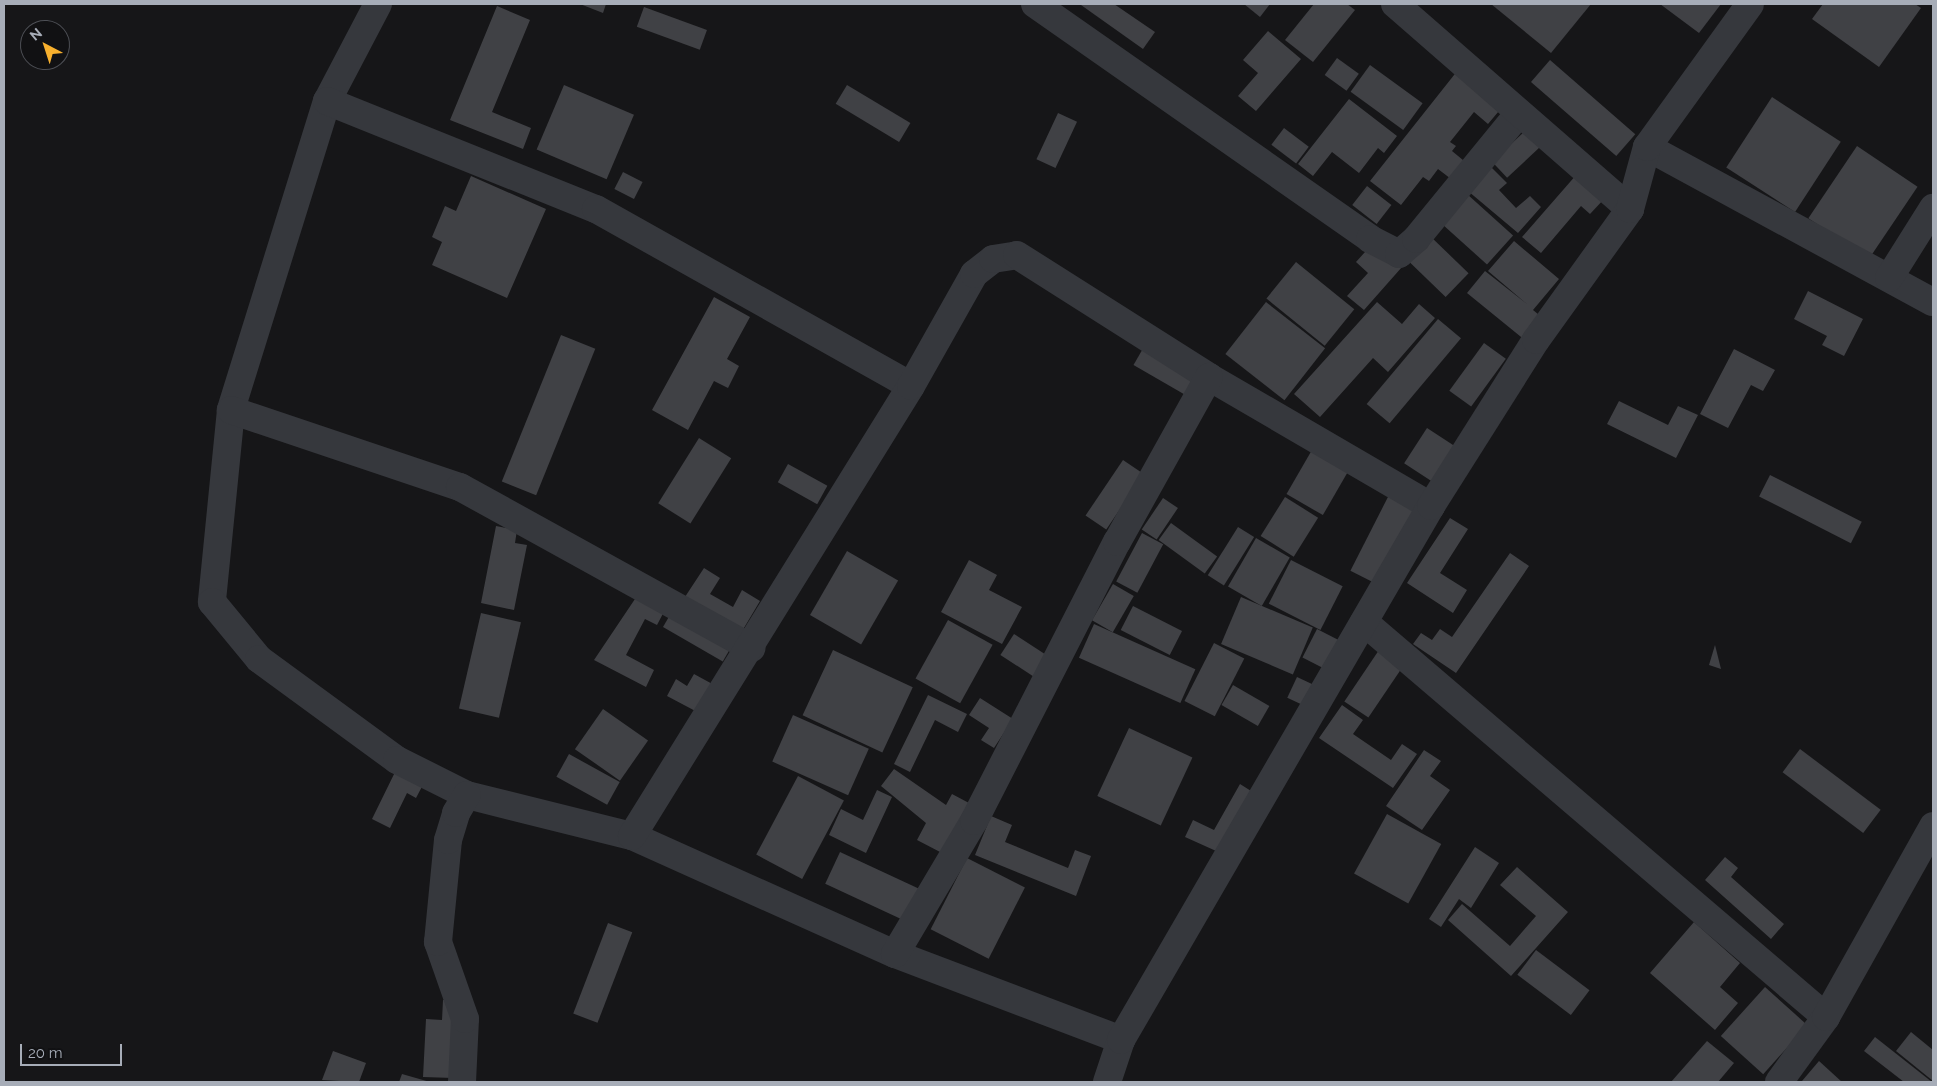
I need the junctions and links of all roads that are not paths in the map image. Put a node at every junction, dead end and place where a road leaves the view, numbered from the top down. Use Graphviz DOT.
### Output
graph roads {
  1 [pos="378,4"];
  2 [pos="1035,4"];
  3 [pos="1395,4"];
  4 [pos="1750,4"];
  5 [pos="328,101"];
  6 [pos="1519,113"];
  7 [pos="1647,147"];
  8 [pos="1933,208"];
  9 [pos="1630,209"];
  10 [pos="1889,278"];
  11 [pos="1933,302"];
  12 [pos="1208,377"];
  13 [pos="911,386"];
  14 [pos="231,410"];
  15 [pos="1431,506"];
  16 [pos="1364,622"];
  17 [pos="752,648"];
  18 [pos="467,795"];
  19 [pos="1933,826"];
  20 [pos="632,836"];
  21 [pos="895,954"];
  22 [pos="1826,1017"];
  23 [pos="1121,1040"];
  24 [pos="462,1082"];
  25 [pos="1107,1082"];
  26 [pos="1779,1082"];
  1 -- 5 [label="street"];
  2 -- 6 [label="street"];
  3 -- 6 [label="street"];
  4 -- 7 [label="street"];
  5 -- 13 [label="street"];
  5 -- 14 [label="street"];
  6 -- 9 [label="street"];
  7 -- 9 [label="street"];
  7 -- 10 [label="street"];
  8 -- 10 [label="street"];
  9 -- 15 [label="street"];
  10 -- 11 [label="street"];
  12 -- 13 [label="street"];
  12 -- 15 [label="street"];
  12 -- 21 [label="street"];
  13 -- 17 [label="street"];
  14 -- 17 [label="street"];
  14 -- 18 [label="street"];
  15 -- 16 [label="street"];
  16 -- 22 [label="street"];
  16 -- 23 [label="street"];
  17 -- 20 [label="street"];
  18 -- 20 [label="street"];
  18 -- 24 [label="street"];
  19 -- 22 [label="street"];
  20 -- 21 [label="street"];
  21 -- 23 [label="street"];
  22 -- 26 [label="street"];
  23 -- 25 [label="street"];
}
